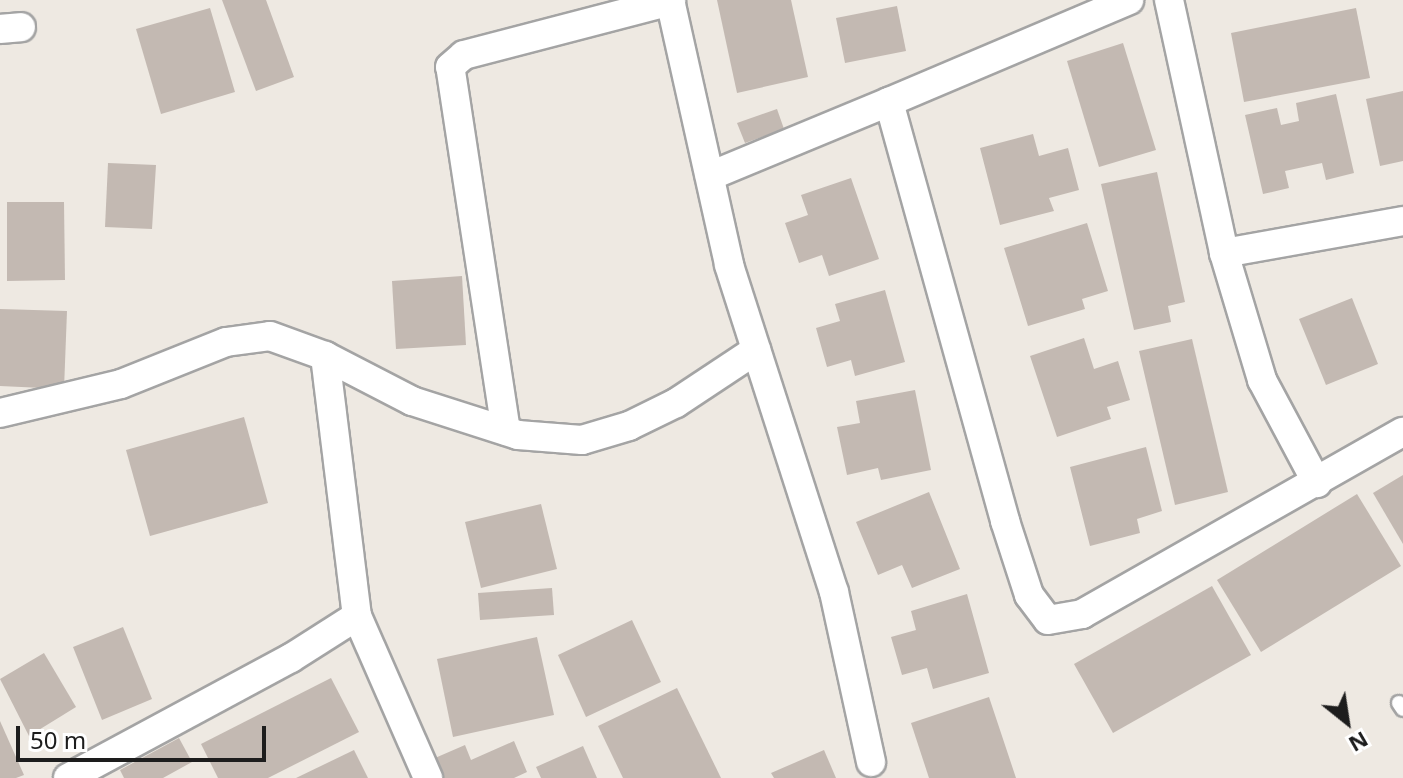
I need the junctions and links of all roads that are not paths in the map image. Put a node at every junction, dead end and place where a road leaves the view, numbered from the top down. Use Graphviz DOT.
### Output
graph roads {
  1 [pos="1129,0"];
  2 [pos="1169,0"];
  3 [pos="670,1"];
  4 [pos="889,102"];
  5 [pos="710,176"];
  6 [pos="1403,221"];
  7 [pos="1224,253"];
  8 [pos="756,350"];
  9 [pos="325,356"];
  10 [pos="0,413"];
  11 [pos="506,431"];
  12 [pos="1403,432"];
  13 [pos="1317,483"];
  14 [pos="357,616"];
  15 [pos="871,762"];
  16 [pos="68,778"];
  17 [pos="428,778"];
  1 -- 4 [label="street"];
  2 -- 7 [label="street"];
  3 -- 5 [label="street"];
  3 -- 11 [label="street"];
  4 -- 5 [label="street"];
  4 -- 13 [label="street"];
  5 -- 8 [label="street"];
  6 -- 7 [label="street"];
  7 -- 13 [label="street"];
  8 -- 11 [label="street"];
  8 -- 15 [label="street"];
  9 -- 10 [label="street"];
  9 -- 11 [label="street"];
  9 -- 14 [label="street"];
  12 -- 13 [label="street"];
  14 -- 16 [label="street"];
  14 -- 17 [label="street"];
}
